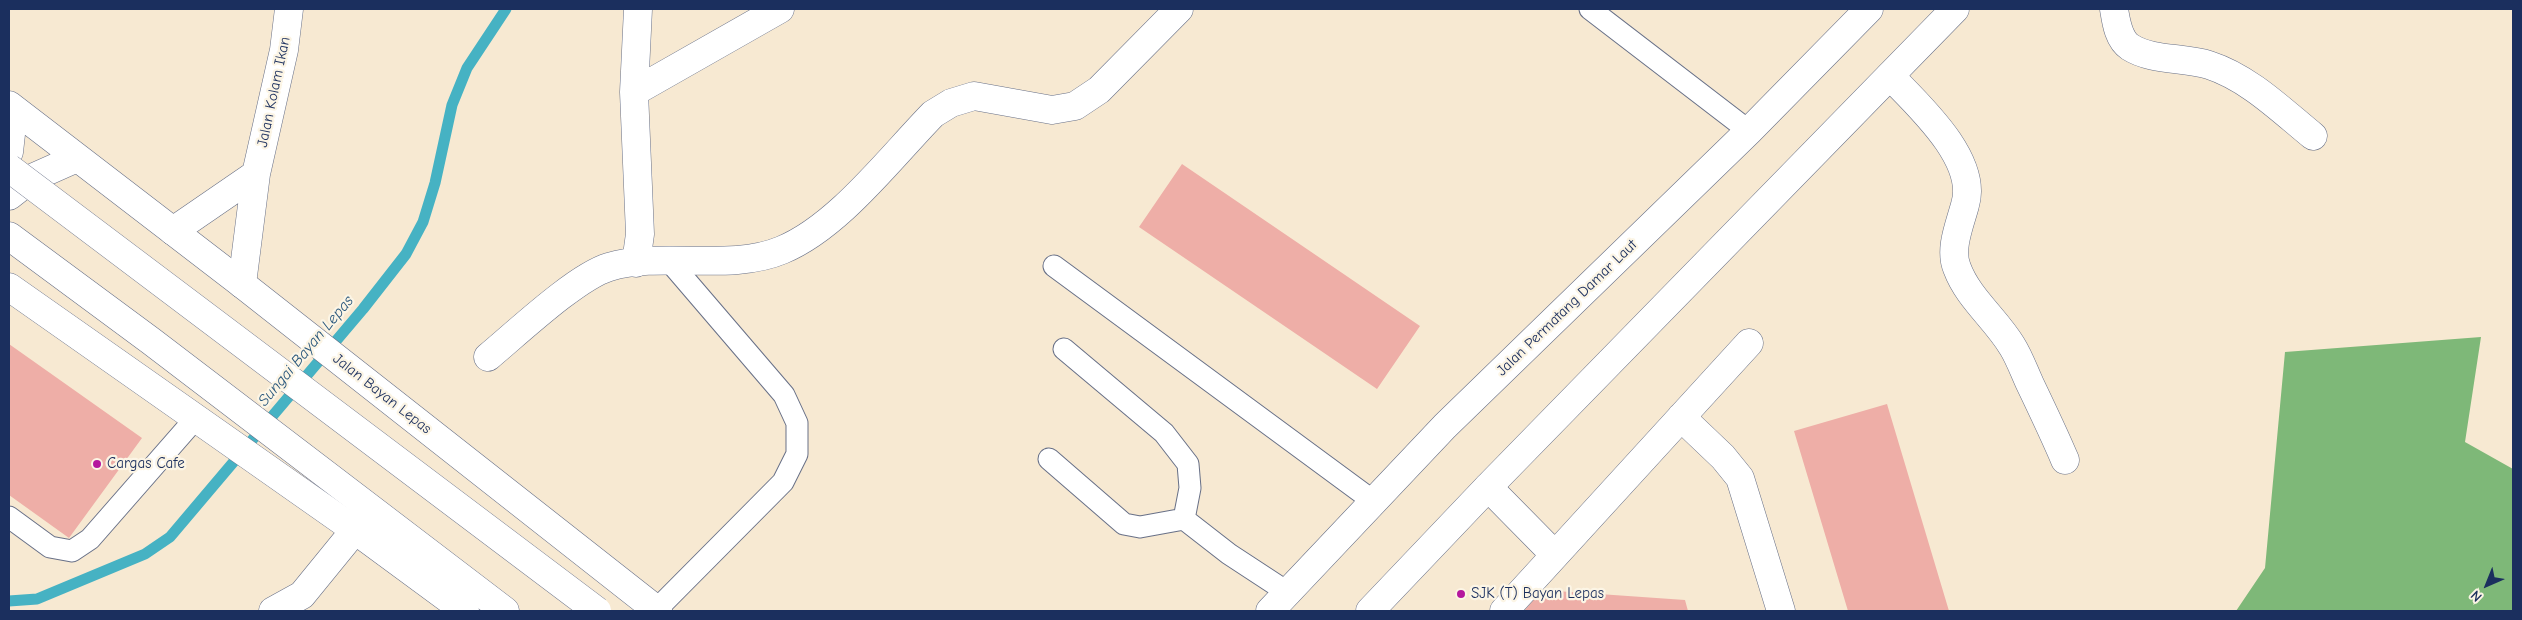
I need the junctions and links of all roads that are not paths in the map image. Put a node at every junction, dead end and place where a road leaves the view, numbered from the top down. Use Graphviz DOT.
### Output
graph roads {
  1 [pos="289,9"];
  2 [pos="638,9"];
  3 [pos="780,9"];
  4 [pos="1179,9"];
  5 [pos="1590,9"];
  6 [pos="1869,9"];
  7 [pos="1955,9"];
  8 [pos="2114,9"];
  9 [pos="1890,76"];
  10 [pos="634,92"];
  11 [pos="9,106"];
  12 [pos="1750,130"];
  13 [pos="2313,136"];
  14 [pos="9,152"];
  15 [pos="77,158"];
  16 [pos="9,168"];
  17 [pos="256,174"];
  18 [pos="9,196"];
  19 [pos="174,232"];
  20 [pos="9,236"];
  21 [pos="670,262"];
  22 [pos="636,263"];
  23 [pos="1054,266"];
  24 [pos="242,284"];
  25 [pos="9,287"];
  26 [pos="1749,343"];
  27 [pos="1064,349"];
  28 [pos="488,357"];
  29 [pos="1681,417"];
  30 [pos="195,420"];
  31 [pos="1048,459"];
  32 [pos="2065,460"];
  33 [pos="1488,486"];
  34 [pos="1373,501"];
  35 [pos="9,517"];
  36 [pos="1184,519"];
  37 [pos="355,530"];
  38 [pos="1555,555"];
  39 [pos="1278,602"];
  40 [pos="657,610"];
  41 [pos="273,611"];
  42 [pos="465,611"];
  43 [pos="505,611"];
  44 [pos="597,611"];
  45 [pos="1370,611"];
  46 [pos="1504,611"];
  47 [pos="1781,611"];
  1 -- 17 [label="main road, Jalan Kolam Ikan"];
  2 -- 10 [label="main road"];
  3 -- 10 [label="main road"];
  4 -- 21 [label="main road"];
  5 -- 12 [label="lane"];
  6 -- 12 [label="main road, Jalan Permatang Damar Laut"];
  7 -- 9 [label="main road"];
  8 -- 13 [label="main road"];
  9 -- 32 [label="main road"];
  9 -- 33 [label="main road"];
  10 -- 22 [label="main road"];
  11 -- 14 [label="main road"];
  11 -- 15 [label="main road, Jalan Bayan Lepas"];
  12 -- 34 [label="main road, Jalan Permatang Damar Laut"];
  15 -- 18 [label="main road"];
  15 -- 19 [label="main road, Jalan Bayan Lepas"];
  16 -- 44 [label="main road, bridge"];
  17 -- 19 [label="main road"];
  17 -- 24 [label="main road, Jalan Kolam Ikan"];
  19 -- 24 [label="main road, Jalan Bayan Lepas"];
  20 -- 43 [label="main road"];
  21 -- 22 [label="main road"];
  21 -- 40 [label="lane"];
  22 -- 28 [label="main road"];
  23 -- 34 [label="lane"];
  24 -- 40 [label="main road, Jalan Bayan Lepas"];
  25 -- 30 [label="main road"];
  26 -- 29 [label="main road"];
  27 -- 36 [label="lane"];
  29 -- 38 [label="main road"];
  29 -- 47 [label="main road"];
  30 -- 35 [label="lane"];
  30 -- 37 [label="main road"];
  31 -- 36 [label="lane"];
  33 -- 38 [label="main road"];
  33 -- 45 [label="main road"];
  34 -- 39 [label="main road, Jalan Permatang Damar Laut"];
  36 -- 39 [label="lane"];
  37 -- 41 [label="main road"];
  37 -- 42 [label="main road"];
  38 -- 46 [label="main road"];
}
